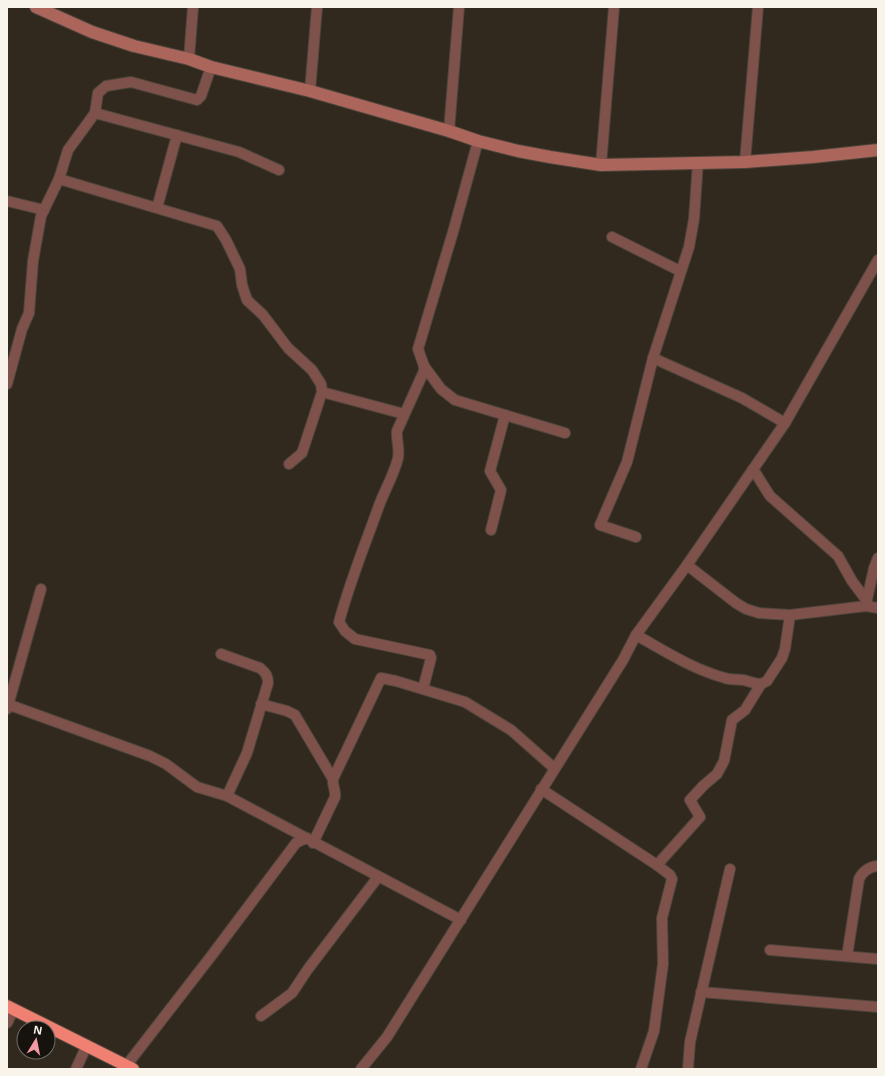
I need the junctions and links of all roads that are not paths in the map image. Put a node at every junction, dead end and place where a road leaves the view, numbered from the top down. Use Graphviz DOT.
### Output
graph roads {
  1 [pos="36,7"];
  2 [pos="193,7"];
  3 [pos="317,7"];
  4 [pos="459,7"];
  5 [pos="614,7"];
  6 [pos="758,7"];
  7 [pos="189,59"];
  8 [pos="211,67"];
  9 [pos="310,91"];
  10 [pos="95,114"];
  11 [pos="449,131"];
  12 [pos="177,135"];
  13 [pos="478,141"];
  14 [pos="878,150"];
  15 [pos="698,162"];
  16 [pos="745,162"];
  17 [pos="601,165"];
  18 [pos="279,170"];
  19 [pos="59,179"];
  20 [pos="7,201"];
  21 [pos="157,208"];
  22 [pos="44,210"];
  23 [pos="612,236"];
  24 [pos="878,260"];
  25 [pos="680,271"];
  26 [pos="653,358"];
  27 [pos="424,366"];
  28 [pos="7,384"];
  29 [pos="322,392"];
  30 [pos="404,414"];
  31 [pos="505,415"];
  32 [pos="785,423"];
  33 [pos="565,433"];
  34 [pos="288,464"];
  35 [pos="753,469"];
  36 [pos="491,530"];
  37 [pos="636,537"];
  38 [pos="878,558"];
  39 [pos="687,565"];
  40 [pos="41,589"];
  41 [pos="866,603"];
  42 [pos="878,608"];
  43 [pos="790,615"];
  44 [pos="636,635"];
  45 [pos="221,654"];
  46 [pos="761,684"];
  47 [pos="423,689"];
  48 [pos="261,704"];
  49 [pos="8,706"];
  50 [pos="554,768"];
  51 [pos="334,779"];
  52 [pos="542,790"];
  53 [pos="227,796"];
  54 [pos="310,840"];
  55 [pos="657,865"];
  56 [pos="878,866"];
  57 [pos="730,869"];
  58 [pos="378,876"];
  59 [pos="461,920"];
  60 [pos="770,950"];
  61 [pos="847,956"];
  62 [pos="878,959"];
  63 [pos="701,992"];
  64 [pos="878,1007"];
  65 [pos="10,1008"];
  66 [pos="261,1016"];
  67 [pos="7,1023"];
  68 [pos="88,1045"];
  69 [pos="129,1067"];
  70 [pos="76,1069"];
  71 [pos="362,1069"];
  72 [pos="641,1069"];
  73 [pos="688,1069"];
  1 -- 7 [label="street"];
  2 -- 7 [label="street"];
  3 -- 9 [label="street"];
  4 -- 11 [label="street"];
  5 -- 17 [label="street"];
  6 -- 16 [label="street"];
  7 -- 8 [label="street"];
  8 -- 9 [label="street"];
  8 -- 10 [label="street"];
  9 -- 11 [label="street"];
  10 -- 12 [label="street"];
  10 -- 19 [label="street"];
  11 -- 13 [label="street"];
  12 -- 18 [label="street"];
  12 -- 21 [label="street"];
  13 -- 17 [label="street"];
  13 -- 27 [label="street"];
  14 -- 16 [label="street"];
  15 -- 16 [label="street"];
  15 -- 17 [label="street"];
  15 -- 25 [label="street"];
  19 -- 21 [label="street"];
  19 -- 22 [label="street"];
  20 -- 22 [label="street"];
  21 -- 29 [label="street"];
  22 -- 28 [label="street"];
  23 -- 25 [label="street"];
  24 -- 32 [label="street"];
  25 -- 26 [label="street"];
  26 -- 32 [label="street"];
  26 -- 37 [label="street"];
  27 -- 30 [label="street"];
  27 -- 31 [label="street"];
  29 -- 30 [label="street"];
  29 -- 34 [label="street"];
  30 -- 47 [label="street"];
  31 -- 33 [label="street"];
  31 -- 36 [label="street"];
  32 -- 35 [label="street"];
  35 -- 39 [label="street"];
  35 -- 41 [label="street"];
  38 -- 41 [label="street"];
  39 -- 43 [label="street"];
  39 -- 44 [label="street"];
  40 -- 49 [label="street"];
  41 -- 42 [label="street"];
  41 -- 43 [label="street"];
  43 -- 46 [label="street"];
  44 -- 46 [label="street"];
  44 -- 50 [label="street"];
  45 -- 48 [label="street"];
  46 -- 55 [label="street"];
  47 -- 50 [label="street"];
  47 -- 51 [label="street"];
  48 -- 51 [label="street"];
  48 -- 53 [label="street"];
  49 -- 53 [label="street"];
  50 -- 52 [label="street"];
  51 -- 54 [label="street"];
  52 -- 55 [label="street"];
  52 -- 59 [label="street"];
  53 -- 54 [label="street"];
  54 -- 58 [label="street"];
  54 -- 69 [label="street"];
  55 -- 72 [label="street"];
  56 -- 61 [label="street"];
  57 -- 63 [label="street"];
  58 -- 59 [label="street"];
  58 -- 66 [label="street"];
  59 -- 71 [label="street"];
  60 -- 61 [label="street"];
  61 -- 62 [label="street"];
  63 -- 64 [label="street"];
  63 -- 73 [label="street"];
  65 -- 67 [label="street"];
  65 -- 68 [label="highway"];
  68 -- 69 [label="highway"];
  68 -- 70 [label="street"];
}
